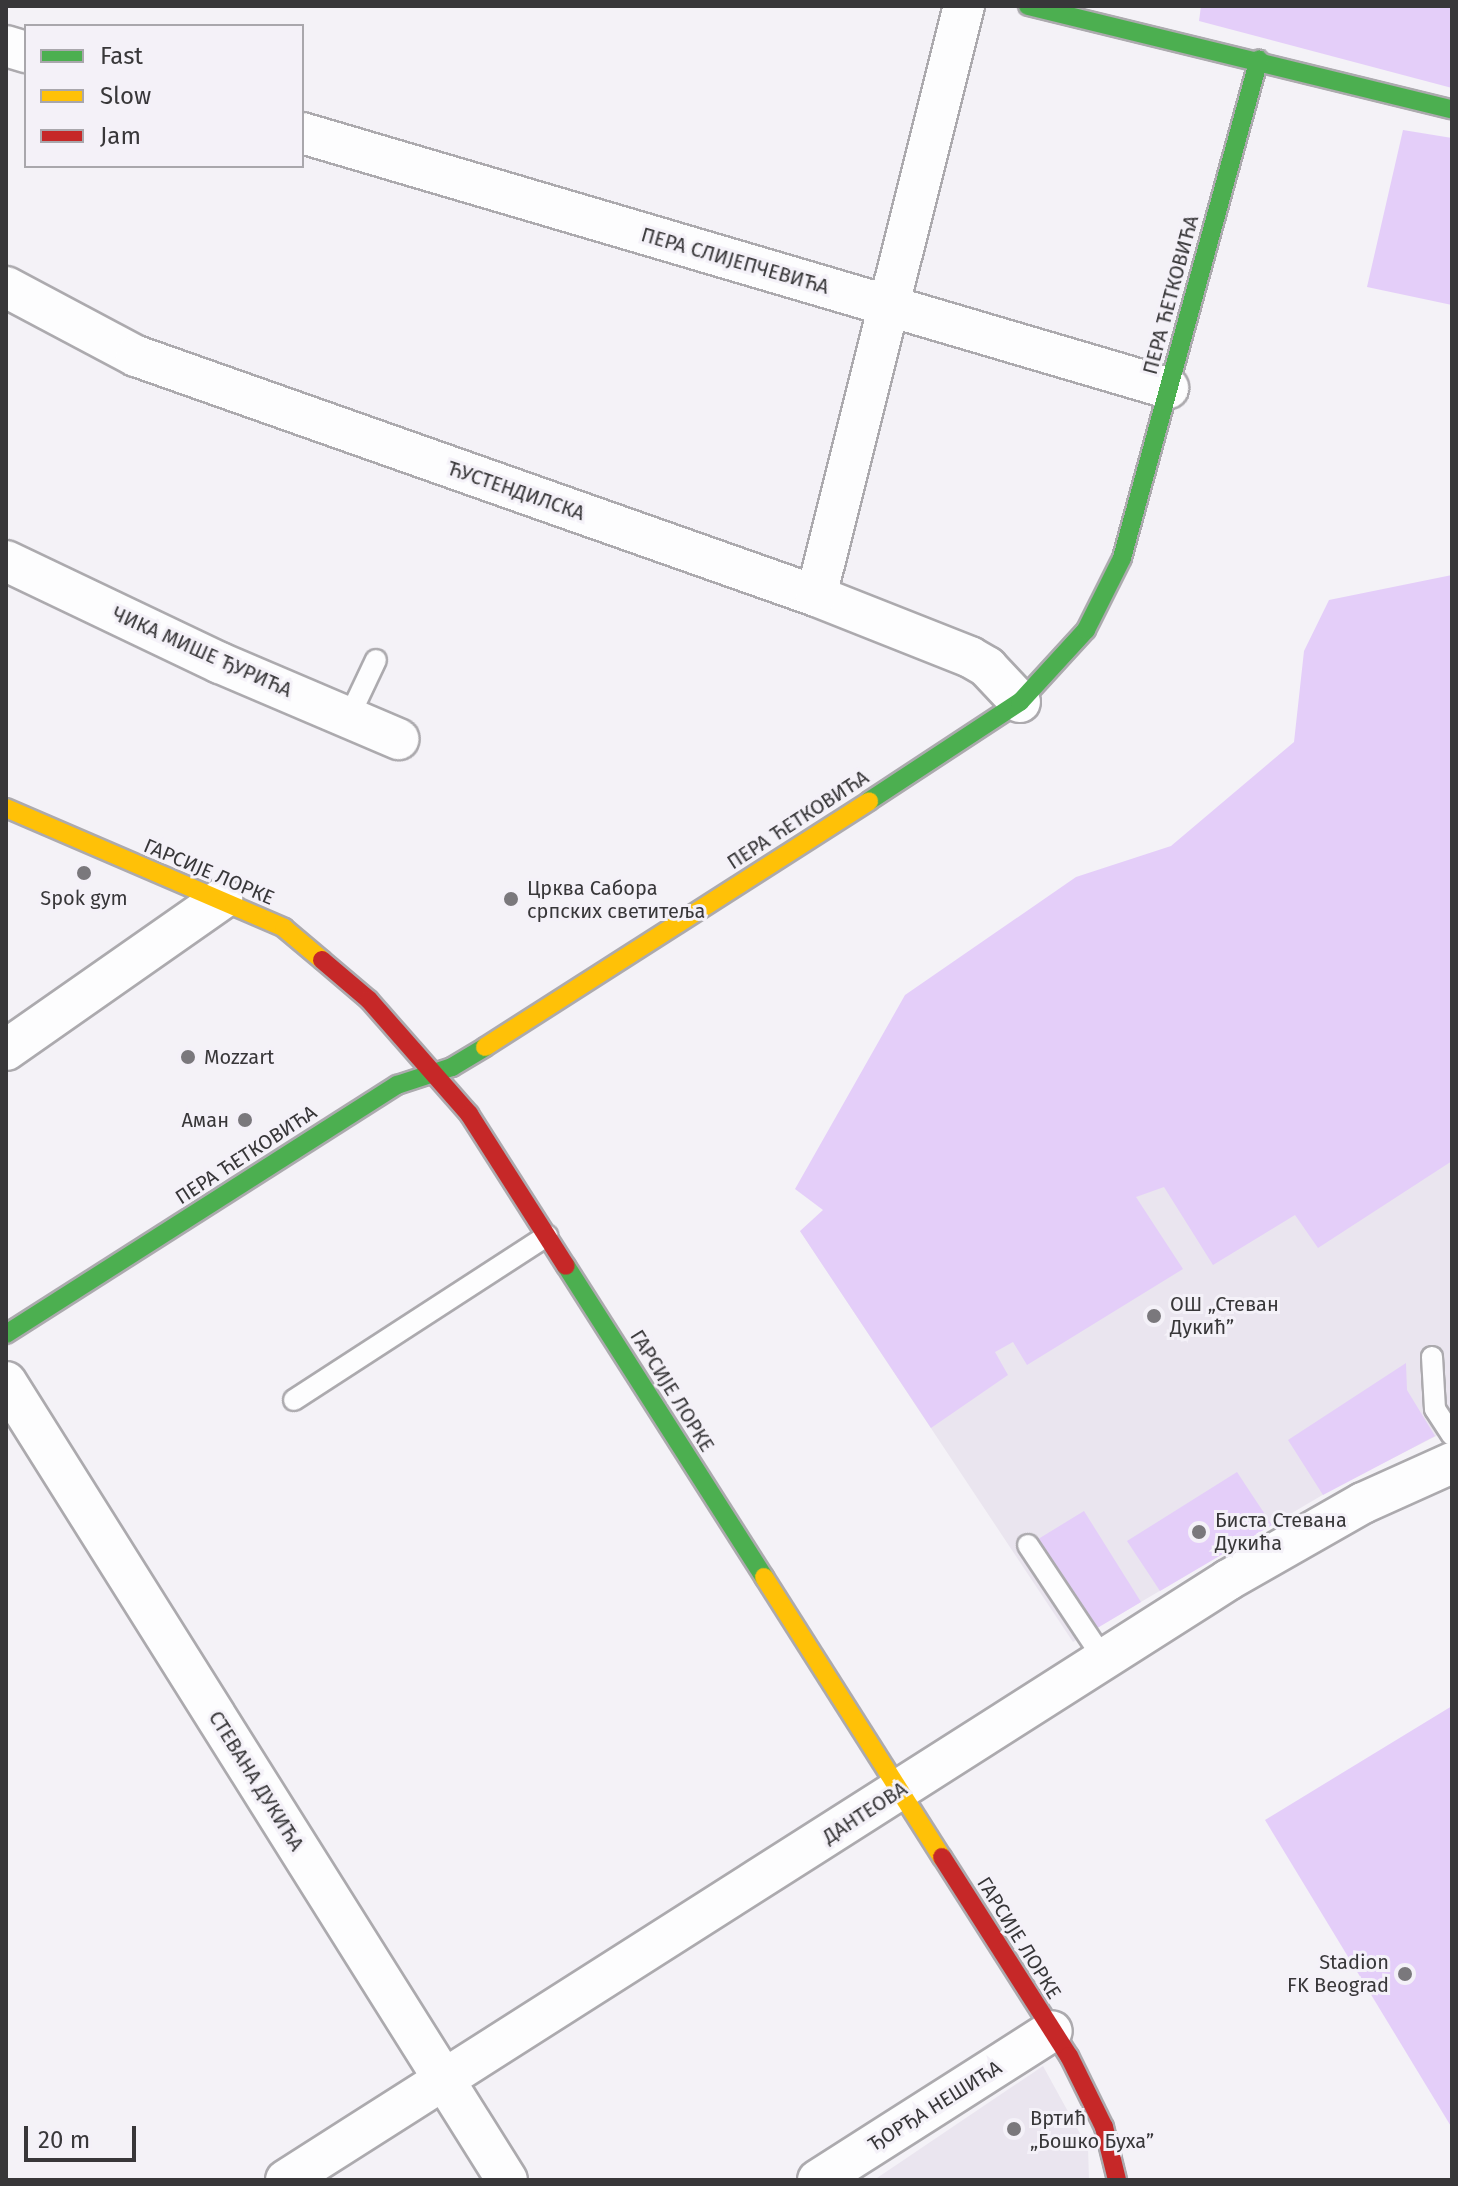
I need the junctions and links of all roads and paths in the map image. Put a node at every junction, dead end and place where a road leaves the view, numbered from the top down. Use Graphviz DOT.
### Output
graph roads {
  1 [pos="964,6"];
  2 [pos="1028,6"];
  3 [pos="1121,16"];
  4 [pos="1259,59"];
  5 [pos="1452,109"];
  6 [pos="304,134"];
  7 [pos="6,287"];
  8 [pos="892,307"];
  9 [pos="1168,388"];
  10 [pos="6,561"];
  11 [pos="816,596"];
  12 [pos="376,660"];
  13 [pos="1020,702"];
  14 [pos="349,717"];
  15 [pos="398,739"];
  16 [pos="6,808"];
  17 [pos="222,899"];
  18 [pos="6,1050"];
  19 [pos="435,1072"];
  20 [pos="547,1236"];
  21 [pos="6,1334"];
  22 [pos="1432,1357"];
  23 [pos="6,1382"];
  24 [pos="294,1400"];
  25 [pos="1452,1435"];
  26 [pos="1452,1463"];
  27 [pos="1028,1545"];
  28 [pos="1103,1658"];
  29 [pos="900,1791"];
  30 [pos="1052,2031"];
  31 [pos="443,2081"];
  32 [pos="286,2180"];
  33 [pos="507,2180"];
  34 [pos="818,2180"];
  35 [pos="1117,2180"];
  1 -- 8 [label="street"];
  2 -- 3 [label="street"];
  3 -- 4 [label="street"];
  4 -- 5 [label="street"];
  4 -- 9 [label="street, ПЕРА ЋЕТКОВИЋА"];
  6 -- 8 [label="street, ПЕРА СЛИЈЕПЧЕВИЋА"];
  7 -- 11 [label="street, ЋУСТЕНДИЛСКА"];
  8 -- 9 [label="street, ПЕРА СЛИЈЕПЧЕВИЋА"];
  8 -- 11 [label="street"];
  9 -- 13 [label="street, ПЕРА ЋЕТКОВИЋА"];
  10 -- 14 [label="street, ЧИКА МИШЕ ЂУРИЋА"];
  11 -- 13 [label="street, ЋУСТЕНДИЛСКА"];
  12 -- 14 [label="lane"];
  13 -- 19 [label="street, ПЕРА ЋЕТКОВИЋА"];
  14 -- 15 [label="street, ЧИКА МИШЕ ЂУРИЋА"];
  16 -- 17 [label="street, ГАРСИЈЕ ЛОРКЕ"];
  17 -- 18 [label="street"];
  17 -- 19 [label="street, ГАРСИЈЕ ЛОРКЕ"];
  19 -- 20 [label="street, ГАРСИЈЕ ЛОРКЕ"];
  19 -- 21 [label="street, ПЕРА ЋЕТКОВИЋА"];
  20 -- 24 [label="lane"];
  20 -- 29 [label="street, ГАРСИЈЕ ЛОРКЕ"];
  22 -- 25 [label="lane"];
  23 -- 31 [label="street, СТЕВАНА ДУКИЋА"];
  26 -- 28 [label="street, ДАНТЕОВА"];
  27 -- 28 [label="lane"];
  28 -- 29 [label="street, ДАНТЕОВА"];
  29 -- 30 [label="street, ГАРСИЈЕ ЛОРКЕ"];
  29 -- 31 [label="street, ДАНТЕОВА"];
  30 -- 34 [label="street, ЂОРЂА НЕШИЋА"];
  30 -- 35 [label="street, ГАРСИЈЕ ЛОРКЕ"];
  31 -- 32 [label="street, ДАНТЕОВА"];
  31 -- 33 [label="street, СТЕВАНА ДУКИЋА"];
}
